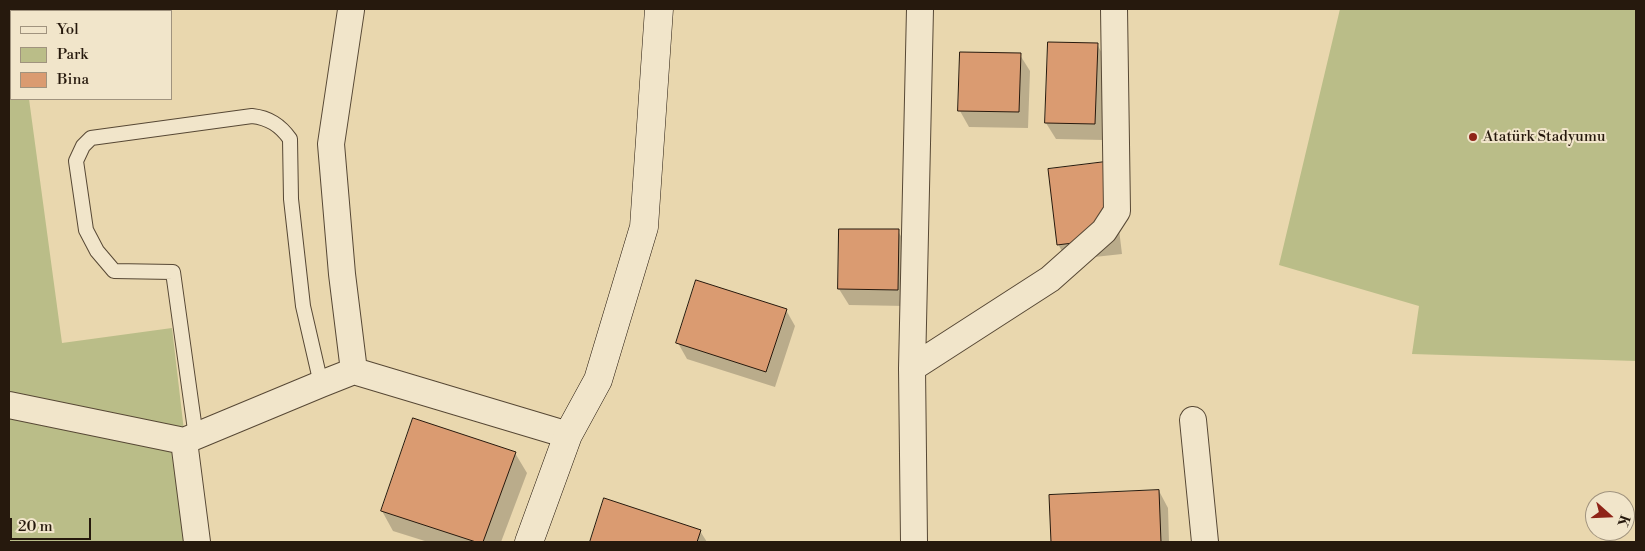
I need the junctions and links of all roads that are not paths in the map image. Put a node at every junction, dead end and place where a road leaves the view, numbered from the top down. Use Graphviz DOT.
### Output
graph roads {
  1 [pos="357,9"];
  2 [pos="659,9"];
  3 [pos="920,9"];
  4 [pos="1114,9"];
  5 [pos="912,368"];
  6 [pos="354,371"];
  7 [pos="321,384"];
  8 [pos="9,405"];
  9 [pos="1192,420"];
  10 [pos="568,435"];
  11 [pos="190,439"];
  12 [pos="197,542"];
  13 [pos="529,542"];
  14 [pos="914,542"];
  15 [pos="1204,542"];
  1 -- 6 [label="street"];
  2 -- 10 [label="main road"];
  3 -- 5 [label="street"];
  4 -- 5 [label="street"];
  5 -- 14 [label="street"];
  6 -- 7 [label="street"];
  6 -- 10 [label="street"];
  7 -- 11 [label="street"];
  7 -- 11 [label="lane"];
  8 -- 11 [label="street"];
  9 -- 15 [label="street"];
  10 -- 13 [label="main road"];
  11 -- 12 [label="street"];
}
